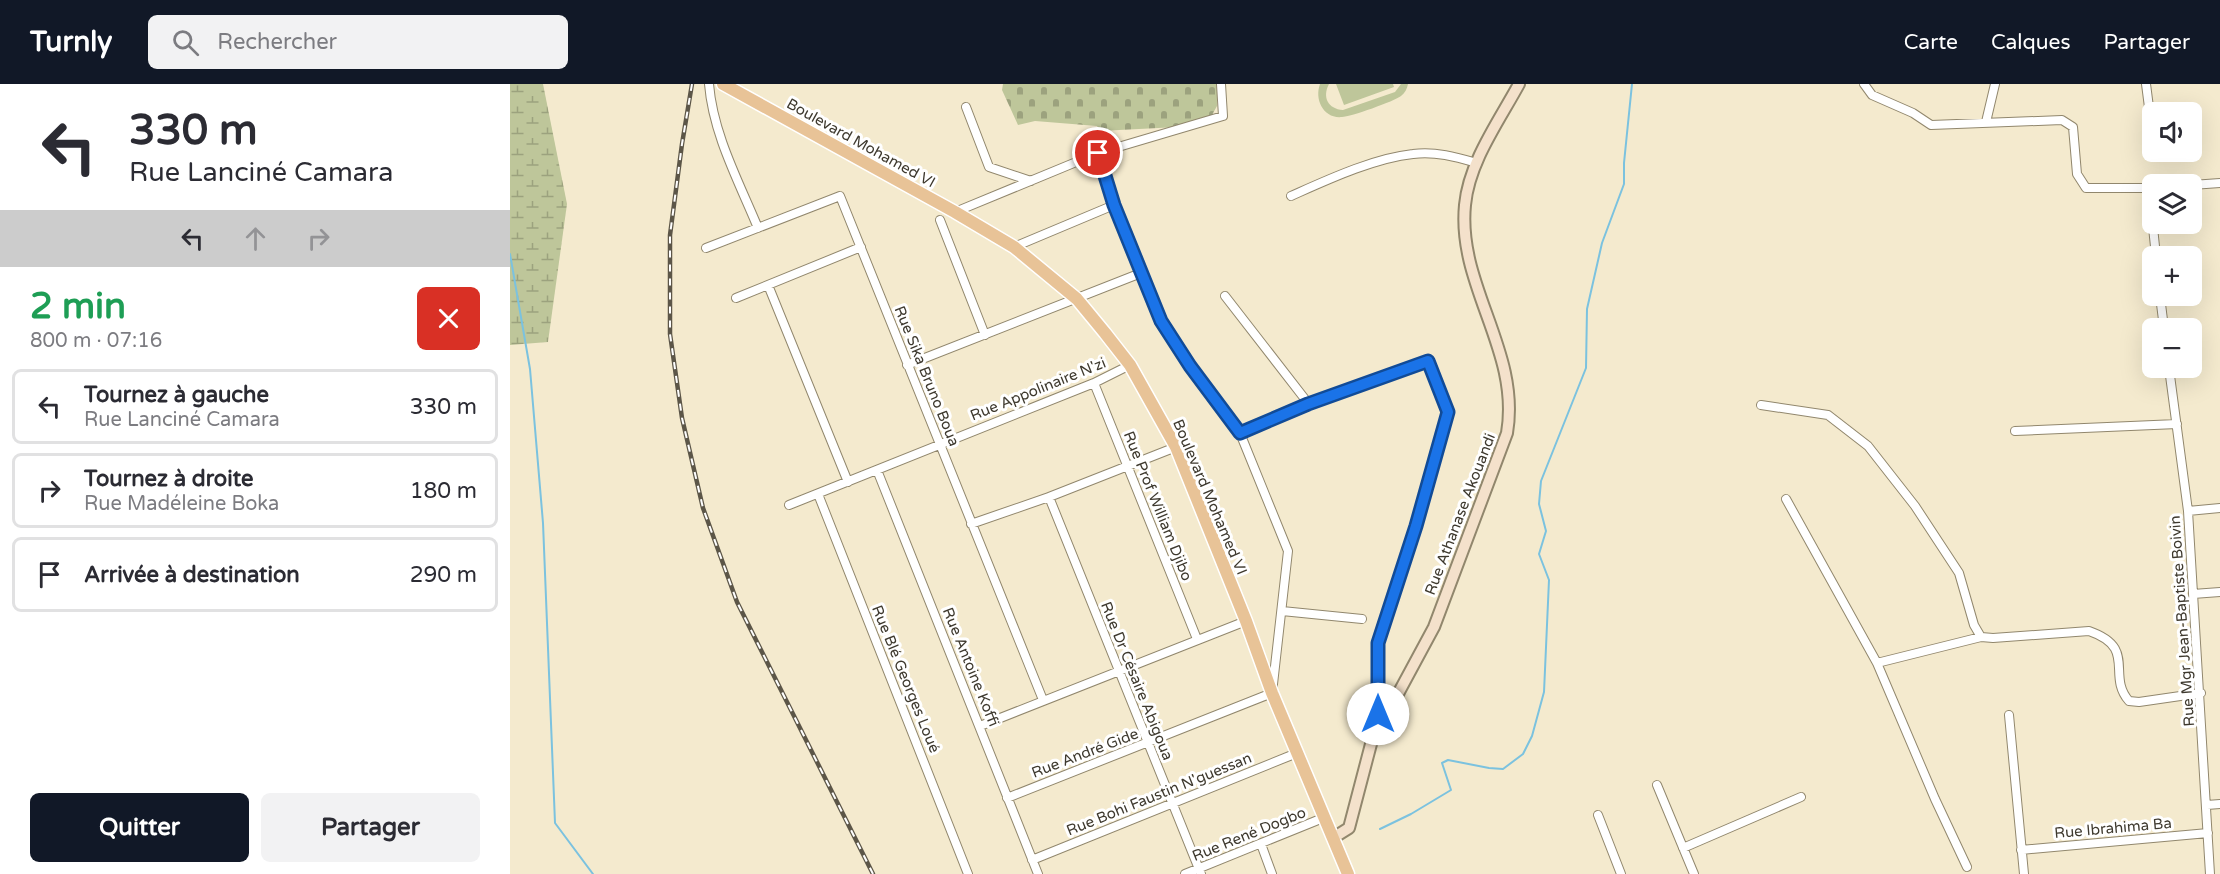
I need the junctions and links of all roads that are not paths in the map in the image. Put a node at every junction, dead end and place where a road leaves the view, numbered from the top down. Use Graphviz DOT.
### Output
graph roads {
  1 [pos="709,84"];
  2 [pos="723,84"];
  3 [pos="1221,84"];
  4 [pos="1519,84"];
  5 [pos="1864,84"];
  6 [pos="1995,84"];
  7 [pos="2146,84"];
  8 [pos="740,88"];
  9 [pos="2148,102"];
  10 [pos="966,106"];
  11 [pos="1986,122"];
  12 [pos="1098,153"];
  13 [pos="1477,163"];
  14 [pos="1031,181"];
  15 [pos="2220,183"];
  16 [pos="2202,184"];
  17 [pos="2142,188"];
  18 [pos="1291,196"];
  19 [pos="1114,205"];
  20 [pos="955,212"];
  21 [pos="940,220"];
  22 [pos="758,228"];
  23 [pos="861,247"];
  24 [pos="706,248"];
  25 [pos="1014,248"];
  26 [pos="1141,273"];
  27 [pos="768,285"];
  28 [pos="1225,296"];
  29 [pos="736,298"];
  30 [pos="1077,299"];
  31 [pos="985,335"];
  32 [pos="907,365"];
  33 [pos="1130,366"];
  34 [pos="2170,378"];
  35 [pos="1094,383"];
  36 [pos="1308,404"];
  37 [pos="1761,405"];
  38 [pos="2177,424"];
  39 [pos="2015,431"];
  40 [pos="1240,433"];
  41 [pos="940,443"];
  42 [pos="1176,447"];
  43 [pos="1128,466"];
  44 [pos="877,470"];
  45 [pos="848,482"];
  46 [pos="818,494"];
  47 [pos="1049,497"];
  48 [pos="1786,499"];
  49 [pos="789,505"];
  50 [pos="2220,508"];
  51 [pos="2188,511"];
  52 [pos="971,524"];
  53 [pos="2220,591"];
  54 [pos="2193,594"];
  55 [pos="1282,611"];
  56 [pos="1362,619"];
  57 [pos="1246,621"];
  58 [pos="1981,637"];
  59 [pos="1197,639"];
  60 [pos="1877,663"];
  61 [pos="1119,671"];
  62 [pos="1272,693"];
  63 [pos="2201,693"];
  64 [pos="1043,700"];
  65 [pos="2009,715"];
  66 [pos="980,726"];
  67 [pos="1378,729"];
  68 [pos="1147,743"];
  69 [pos="1297,753"];
  70 [pos="1657,786"];
  71 [pos="1801,797"];
  72 [pos="1008,798"];
  73 [pos="1172,802"];
  74 [pos="2220,804"];
  75 [pos="2207,805"];
  76 [pos="1598,814"];
  77 [pos="1323,818"];
  78 [pos="2208,833"];
  79 [pos="1333,838"];
  80 [pos="1261,844"];
  81 [pos="1683,848"];
  82 [pos="2021,850"];
  83 [pos="1032,860"];
  84 [pos="1967,867"];
  85 [pos="1200,871"];
  86 [pos="968,874"];
  87 [pos="1038,874"];
  88 [pos="1185,874"];
  89 [pos="1272,874"];
  90 [pos="1348,874"];
  91 [pos="1621,874"];
  92 [pos="1694,874"];
  93 [pos="2024,874"];
  94 [pos="2211,874"];
  1 -- 22 [label="street"];
  2 -- 8 [label="main road, Boulevard Mohamed VI"];
  3 -- 12 [label="street"];
  4 -- 13 [label="street, Rue Athanase Akouandi"];
  5 -- 11 [label="street"];
  6 -- 11 [label="street"];
  7 -- 9 [label="street"];
  8 -- 20 [label="main road, Boulevard Mohamed VI"];
  10 -- 14 [label="street"];
  11 -- 17 [label="street"];
  12 -- 14 [label="street"];
  12 -- 19 [label="street"];
  13 -- 18 [label="street"];
  13 -- 67 [label="street, Rue Athanase Akouandi"];
  14 -- 20 [label="street"];
  15 -- 16 [label="street"];
  19 -- 25 [label="street"];
  19 -- 26 [label="street"];
  20 -- 25 [label="main road, Boulevard Mohamed VI"];
  21 -- 31 [label="street"];
  22 -- 23 [label="street, Rue Sika Bruno Boua"];
  22 -- 24 [label="street, Rue Sika Bruno Boua"];
  23 -- 27 [label="street"];
  23 -- 32 [label="street, Rue Sika Bruno Boua"];
  25 -- 30 [label="main road, Boulevard Mohamed VI"];
  26 -- 30 [label="street"];
  26 -- 40 [label="street"];
  27 -- 29 [label="street"];
  27 -- 45 [label="street"];
  28 -- 36 [label="street"];
  30 -- 31 [label="street"];
  30 -- 33 [label="main road, Boulevard Mohamed VI"];
  31 -- 32 [label="street"];
  32 -- 41 [label="street, Rue Sika Bruno Boua"];
  33 -- 35 [label="street, Rue Appolinaire N'zi"];
  33 -- 42 [label="main road, Boulevard Mohamed VI"];
  34 -- 38 [label="street, Rue Mgr Jean-Baptiste Boivin"];
  35 -- 41 [label="street, Rue Appolinaire N'zi"];
  35 -- 43 [label="street, Rue Prof William Djibo"];
  36 -- 40 [label="street"];
  36 -- 67 [label="street"];
  37 -- 58 [label="street"];
  38 -- 39 [label="street"];
  38 -- 51 [label="street, Rue Mgr Jean-Baptiste Boivin"];
  40 -- 55 [label="street"];
  41 -- 44 [label="street, Rue Appolinaire N'zi"];
  41 -- 52 [label="street, Rue Sika Bruno Boua"];
  42 -- 43 [label="street"];
  42 -- 57 [label="main road, Boulevard Mohamed VI"];
  43 -- 47 [label="street"];
  43 -- 59 [label="street, Rue Prof William Djibo"];
  44 -- 45 [label="street, Rue Appolinaire N'zi"];
  44 -- 66 [label="street, Rue Antoine Koffi"];
  45 -- 46 [label="street, Rue Appolinaire N'zi"];
  46 -- 49 [label="street, Rue Appolinaire N'zi"];
  46 -- 86 [label="street, Rue Blé Georges Loué"];
  47 -- 52 [label="street"];
  47 -- 61 [label="street, Rue Dr Césaire Abigoua"];
  48 -- 60 [label="street"];
  50 -- 51 [label="street"];
  51 -- 54 [label="street, Rue Mgr Jean-Baptiste Boivin"];
  52 -- 64 [label="street, Rue Sika Bruno Boua"];
  53 -- 54 [label="street"];
  54 -- 63 [label="street, Rue Mgr Jean-Baptiste Boivin"];
  55 -- 56 [label="street"];
  55 -- 62 [label="street"];
  57 -- 59 [label="street"];
  57 -- 62 [label="main road, Boulevard Mohamed VI"];
  58 -- 60 [label="street"];
  58 -- 63 [label="street"];
  59 -- 61 [label="street"];
  60 -- 84 [label="street"];
  61 -- 64 [label="street"];
  61 -- 68 [label="street, Rue Dr Césaire Abigoua"];
  62 -- 68 [label="street, Rue André Gide"];
  62 -- 69 [label="main road, Boulevard Mohamed VI"];
  63 -- 75 [label="street, Rue Mgr Jean-Baptiste Boivin"];
  64 -- 66 [label="street"];
  65 -- 82 [label="street"];
  66 -- 72 [label="street, Rue Antoine Koffi"];
  67 -- 79 [label="street, Rue Athanase Akouandi"];
  68 -- 72 [label="street, Rue André Gide"];
  68 -- 73 [label="street, Rue Dr Césaire Abigoua"];
  69 -- 73 [label="street, Rue Bohi Faustin N'guessan"];
  69 -- 77 [label="main road, Boulevard Mohamed VI"];
  70 -- 81 [label="street"];
  71 -- 81 [label="street"];
  72 -- 83 [label="street, Rue Antoine Koffi"];
  73 -- 83 [label="street, Rue Bohi Faustin N'guessan"];
  73 -- 85 [label="street, Rue Dr Césaire Abigoua"];
  74 -- 75 [label="street"];
  75 -- 78 [label="street, Rue Mgr Jean-Baptiste Boivin"];
  76 -- 91 [label="street"];
  77 -- 79 [label="main road, Boulevard Mohamed VI"];
  77 -- 80 [label="street, Rue René Dogbo"];
  78 -- 82 [label="street, Rue Ibrahima Ba"];
  78 -- 94 [label="street, Rue Mgr Jean-Baptiste Boivin"];
  79 -- 90 [label="main road, Boulevard Mohamed VI"];
  80 -- 85 [label="street, Rue René Dogbo"];
  80 -- 89 [label="street"];
  81 -- 92 [label="street"];
  82 -- 93 [label="street"];
  83 -- 87 [label="street, Rue Antoine Koffi"];
  85 -- 88 [label="street, Rue René Dogbo"];
}
